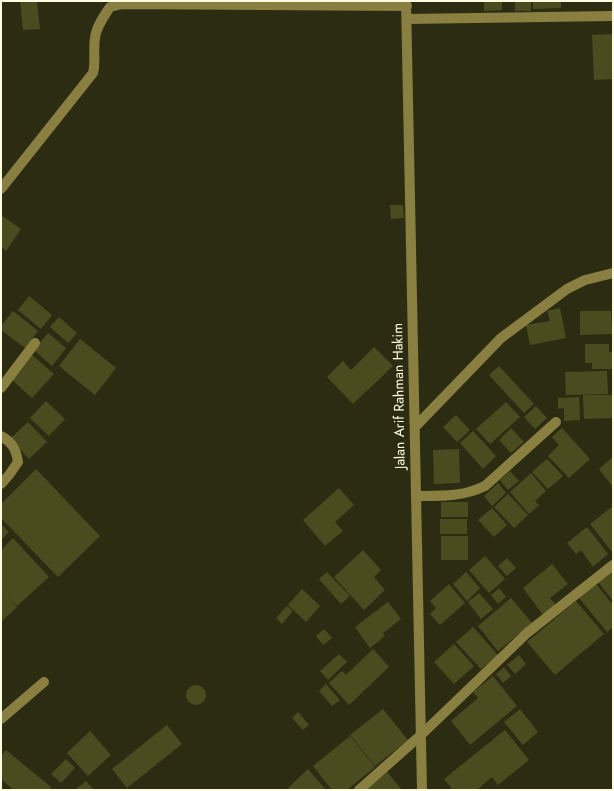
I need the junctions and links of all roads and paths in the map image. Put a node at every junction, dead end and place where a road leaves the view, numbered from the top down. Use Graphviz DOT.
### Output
graph roads {
  1 [pos="406,3"];
  2 [pos="613,16"];
  3 [pos="407,19"];
  4 [pos="1,189"];
  5 [pos="613,272"];
  6 [pos="35,343"];
  7 [pos="1,388"];
  8 [pos="556,422"];
  9 [pos="415,427"];
  10 [pos="1,436"];
  11 [pos="1,484"];
  12 [pos="416,496"];
  13 [pos="613,565"];
  14 [pos="44,682"];
  15 [pos="1,719"];
  16 [pos="421,735"];
  17 [pos="359,790"];
  18 [pos="422,790"];
  1 -- 3 [label="street, Jalan Arif Rahman Hakim"];
  1 -- 4 [label="street"];
  2 -- 3 [label="street"];
  3 -- 9 [label="street, Jalan Arif Rahman Hakim"];
  5 -- 9 [label="street"];
  6 -- 7 [label="street"];
  8 -- 12 [label="street"];
  9 -- 12 [label="street, Jalan Arif Rahman Hakim"];
  10 -- 11 [label="street"];
  12 -- 16 [label="street, Jalan Arif Rahman Hakim"];
  13 -- 16 [label="street"];
  14 -- 15 [label="street"];
  16 -- 17 [label="street"];
  16 -- 18 [label="street, Jalan Arif Rahman Hakim"];
}
